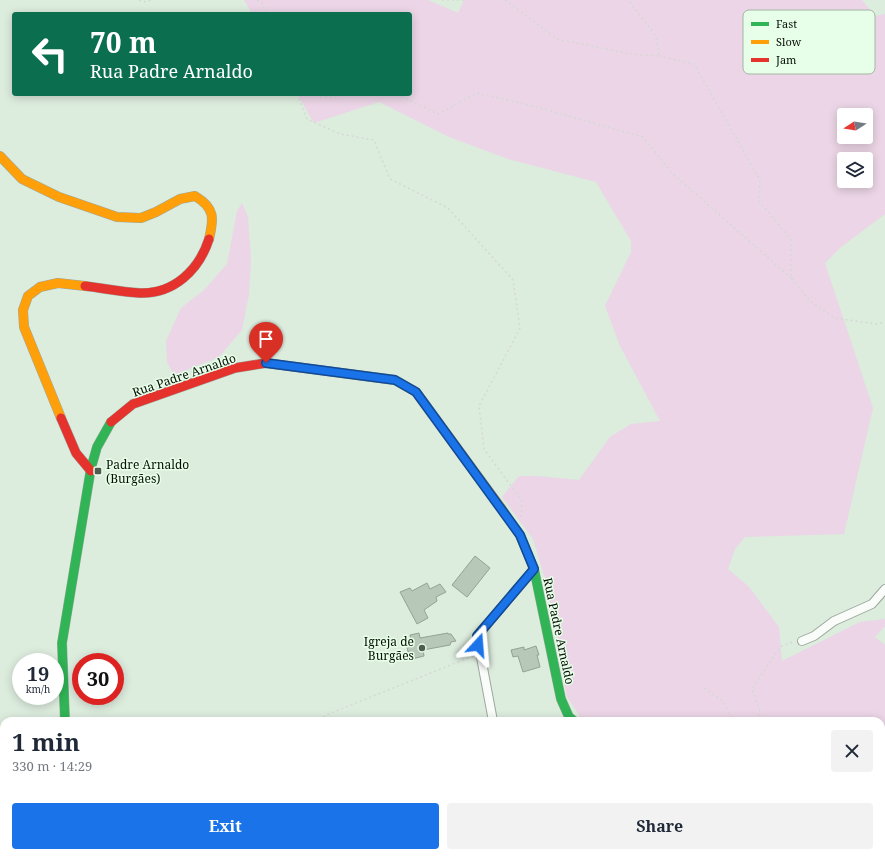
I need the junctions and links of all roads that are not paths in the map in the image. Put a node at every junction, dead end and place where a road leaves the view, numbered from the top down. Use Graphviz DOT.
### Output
graph roads {
  1 [pos="0,156"];
  2 [pos="90,471"];
  3 [pos="534,569"];
  4 [pos="885,589"];
  5 [pos="802,640"];
  6 [pos="64,717"];
  7 [pos="492,717"];
  8 [pos="569,717"];
  1 -- 2 [label="street"];
  2 -- 3 [label="street, Rua Padre Arnaldo"];
  2 -- 6 [label="street, Rua Padre Arnaldo"];
  3 -- 7 [label="street"];
  3 -- 8 [label="street, Rua Padre Arnaldo"];
  4 -- 5 [label="street"];
}
